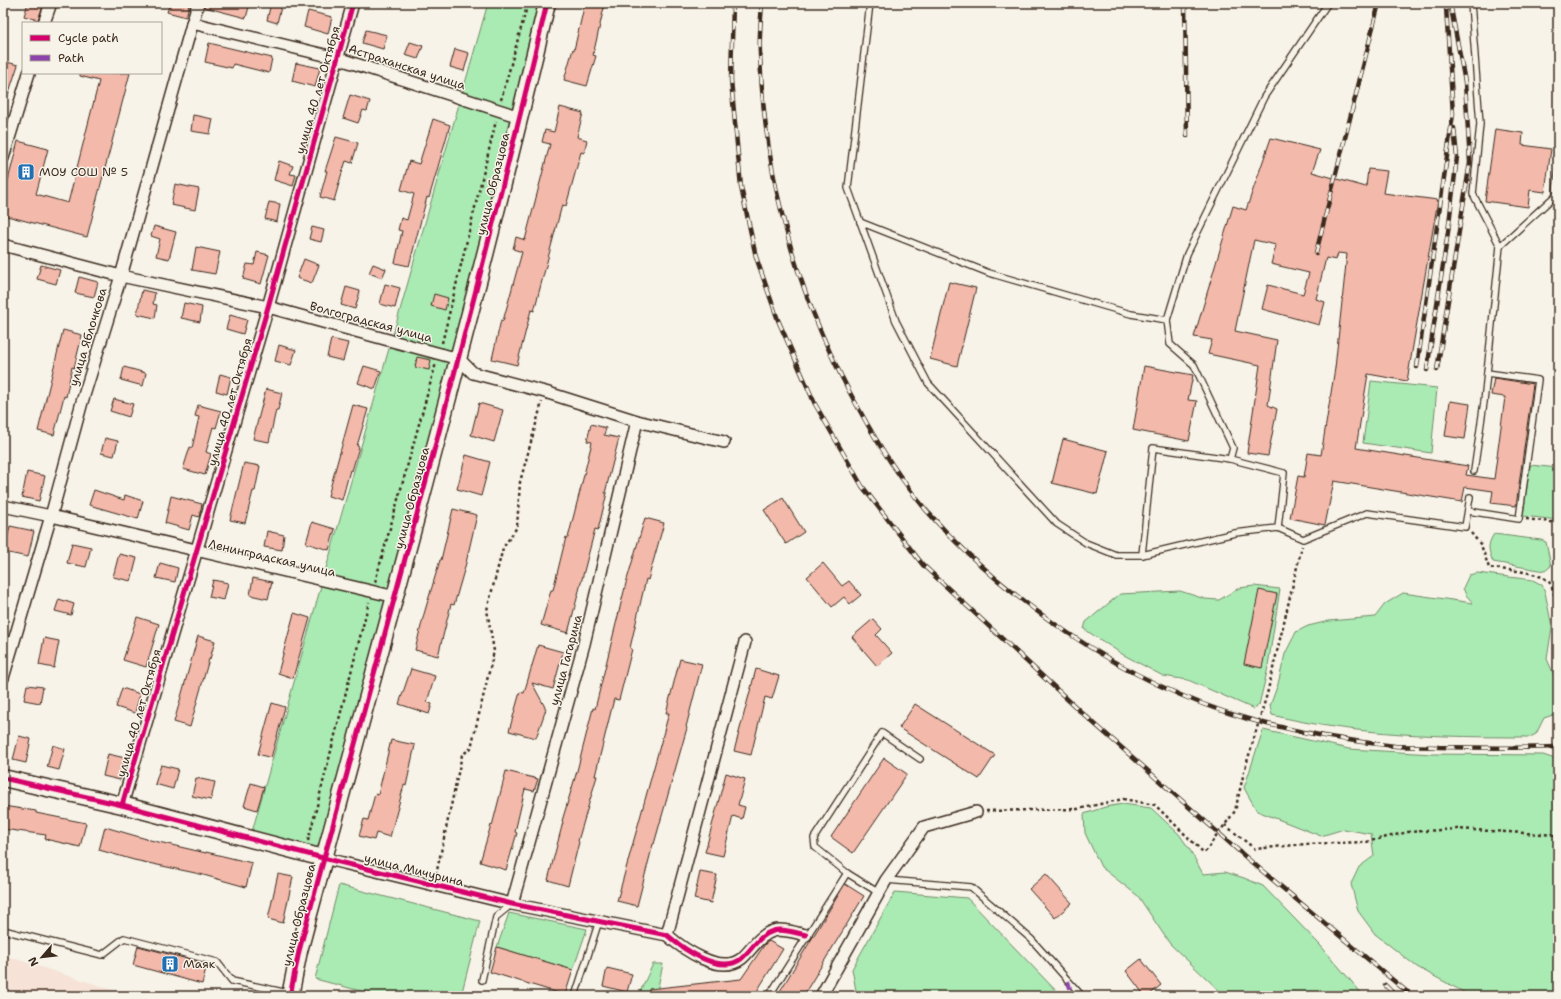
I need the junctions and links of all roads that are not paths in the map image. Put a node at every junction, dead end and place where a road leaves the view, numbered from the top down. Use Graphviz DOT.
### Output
graph roads {
  1 [pos="51,3"];
  2 [pos="198,3"];
  3 [pos="353,3"];
  4 [pos="547,3"];
  5 [pos="870,3"];
  6 [pos="1328,3"];
  7 [pos="1471,3"];
  8 [pos="44,22"];
  9 [pos="192,23"];
  10 [pos="337,58"];
  11 [pos="29,74"];
  12 [pos="520,117"];
  13 [pos="3,158"];
  14 [pos="1558,173"];
  15 [pos="860,222"];
  16 [pos="3,245"];
  17 [pos="1500,246"];
  18 [pos="121,276"];
  19 [pos="268,307"];
  20 [pos="1167,320"];
  21 [pos="459,359"];
  22 [pos="1487,373"];
  23 [pos="637,421"];
  24 [pos="724,442"];
  25 [pos="1230,459"];
  26 [pos="1474,471"];
  27 [pos="1470,498"];
  28 [pos="3,506"];
  29 [pos="1468,511"];
  30 [pos="51,516"];
  31 [pos="1278,528"];
  32 [pos="197,551"];
  33 [pos="1142,555"];
  34 [pos="396,597"];
  35 [pos="745,642"];
  36 [pos="3,678"];
  37 [pos="920,759"];
  38 [pos="3,778"];
  39 [pos="122,805"];
  40 [pos="976,812"];
  41 [pos="323,858"];
  42 [pos="846,873"];
  43 [pos="886,880"];
  44 [pos="879,893"];
  45 [pos="512,904"];
  46 [pos="599,922"];
  47 [pos="3,930"];
  48 [pos="667,935"];
  49 [pos="806,935"];
  50 [pos="482,980"];
  51 [pos="290,995"];
  52 [pos="575,996"];
  53 [pos="769,996"];
  54 [pos="821,996"];
  55 [pos="1082,996"];
  1 -- 8 [label="street"];
  2 -- 9 [label="street, улица Яблочкова"];
  3 -- 10 [label="street, улица 40 лет Октября"];
  4 -- 12 [label="street, улица Образцова"];
  5 -- 15 [label="lane"];
  6 -- 20 [label="lane"];
  7 -- 17 [label="lane"];
  9 -- 10 [label="street, Астраханская улица"];
  9 -- 18 [label="street, улица Яблочкова"];
  10 -- 12 [label="street, Астраханская улица"];
  10 -- 19 [label="street, улица 40 лет Октября"];
  11 -- 13 [label="street"];
  12 -- 21 [label="street, улица Образцова"];
  14 -- 17 [label="lane"];
  15 -- 20 [label="lane"];
  15 -- 33 [label="lane"];
  16 -- 18 [label="street, Волгоградская улица"];
  17 -- 22 [label="lane"];
  18 -- 19 [label="street, Волгоградская улица"];
  18 -- 30 [label="street, улица Яблочкова"];
  19 -- 21 [label="street, Волгоградская улица"];
  19 -- 32 [label="street, улица 40 лет Октября"];
  20 -- 25 [label="lane"];
  21 -- 23 [label="street"];
  21 -- 34 [label="street, улица Образцова"];
  22 -- 26 [label="lane"];
  22 -- 29 [label="lane"];
  23 -- 24 [label="street"];
  23 -- 45 [label="street, улица Гагарина"];
  25 -- 31 [label="lane"];
  25 -- 33 [label="lane"];
  27 -- 29 [label="lane"];
  28 -- 30 [label="street, Ленинградская улица"];
  29 -- 31 [label="lane"];
  30 -- 32 [label="street, Ленинградская улица"];
  30 -- 36 [label="street, улица Яблочкова"];
  31 -- 33 [label="lane"];
  32 -- 34 [label="street, Ленинградская улица"];
  32 -- 39 [label="street, улица 40 лет Октября"];
  34 -- 41 [label="street, улица Образцова"];
  35 -- 48 [label="street"];
  37 -- 42 [label="lane"];
  38 -- 39 [label="street, улица Мичурина"];
  39 -- 41 [label="street, улица Мичурина"];
  40 -- 43 [label="street"];
  41 -- 45 [label="street, улица Мичурина"];
  41 -- 51 [label="street, улица Образцова"];
  42 -- 44 [label="lane"];
  42 -- 49 [label="lane"];
  43 -- 44 [label="street"];
  43 -- 55 [label="lane"];
  44 -- 54 [label="street"];
  45 -- 46 [label="street, улица Мичурина"];
  45 -- 50 [label="lane"];
  46 -- 48 [label="street, улица Мичурина"];
  46 -- 52 [label="lane"];
  47 -- 51 [label="lane"];
  48 -- 49 [label="street, улица Мичурина"];
  49 -- 53 [label="lane"];
}
